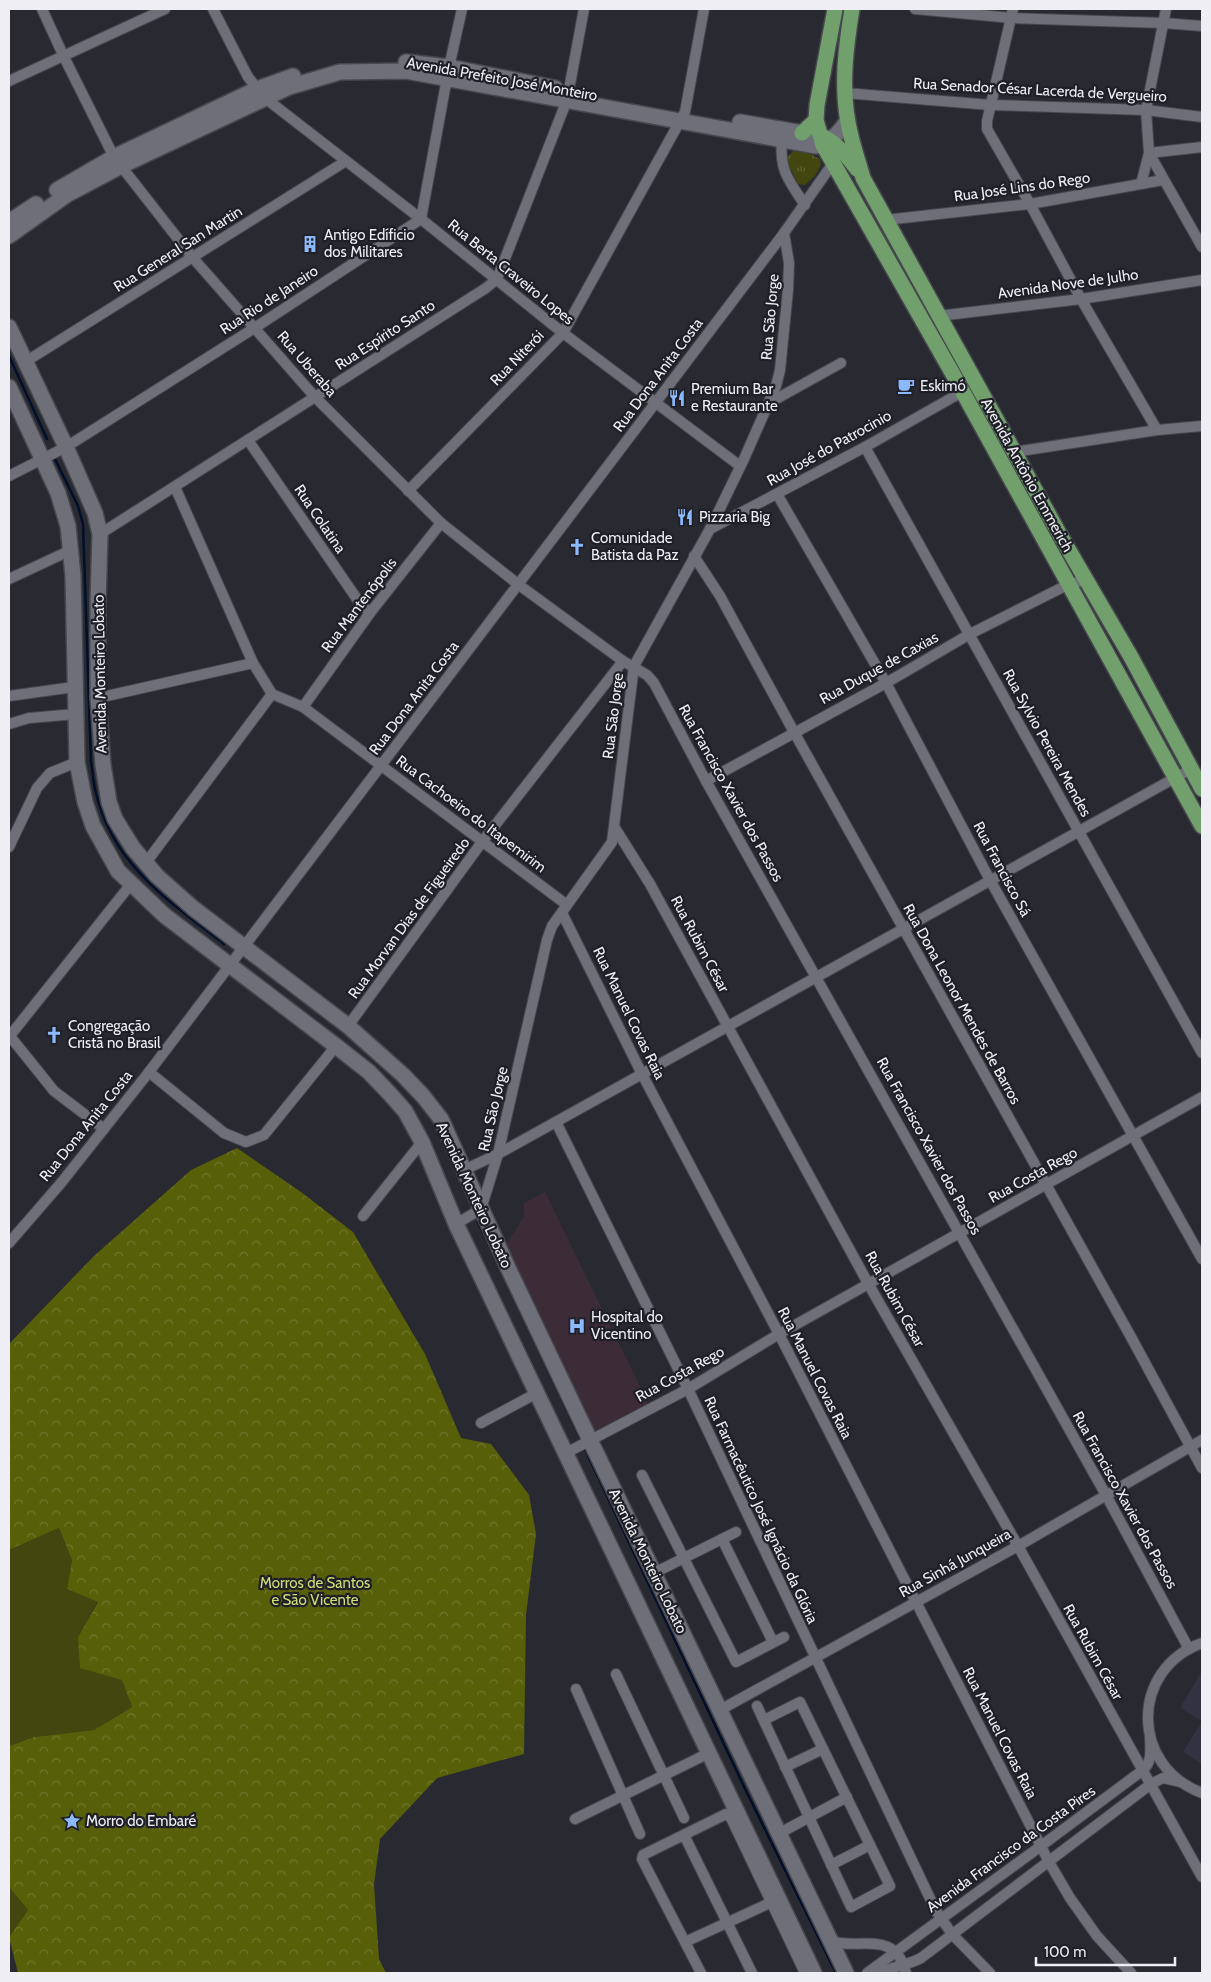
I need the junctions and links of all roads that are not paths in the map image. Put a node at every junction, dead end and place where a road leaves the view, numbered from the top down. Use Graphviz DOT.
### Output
graph roads {
  1 [pos="42,9"];
  2 [pos="165,9"];
  3 [pos="213,9"];
  4 [pos="462,9"];
  5 [pos="584,9"];
  6 [pos="704,9"];
  7 [pos="835,9"];
  8 [pos="852,9"];
  9 [pos="915,9"];
  10 [pos="1166,9"];
  11 [pos="1012,13"];
  12 [pos="1163,23"];
  13 [pos="1202,26"];
  14 [pos="64,57"];
  15 [pos="449,73"];
  16 [pos="9,82"];
  17 [pos="845,93"];
  18 [pos="261,94"];
  19 [pos="568,95"];
  20 [pos="991,105"];
  21 [pos="1146,110"];
  22 [pos="683,117"];
  23 [pos="1202,117"];
  24 [pos="816,120"];
  25 [pos="847,121"];
  26 [pos="802,139"];
  27 [pos="824,140"];
  28 [pos="782,141"];
  29 [pos="1202,147"];
  30 [pos="1149,153"];
  31 [pos="838,158"];
  32 [pos="346,161"];
  33 [pos="118,162"];
  34 [pos="864,178"];
  35 [pos="1163,180"];
  36 [pos="1141,184"];
  37 [pos="805,204"];
  38 [pos="1030,204"];
  39 [pos="421,219"];
  40 [pos="885,220"];
  41 [pos="9,222"];
  42 [pos="784,233"];
  43 [pos="9,236"];
  44 [pos="1202,247"];
  45 [pos="193,258"];
  46 [pos="496,279"];
  47 [pos="1202,280"];
  48 [pos="1081,300"];
  49 [pos="938,316"];
  50 [pos="9,327"];
  51 [pos="256,327"];
  52 [pos="563,333"];
  53 [pos="25,362"];
  54 [pos="841,363"];
  55 [pos="9,387"];
  56 [pos="962,392"];
  57 [pos="315,397"];
  58 [pos="656,403"];
  59 [pos="769,403"];
  60 [pos="1202,426"];
  61 [pos="1156,430"];
  62 [pos="248,440"];
  63 [pos="864,447"];
  64 [pos="64,448"];
  65 [pos="1014,452"];
  66 [pos="46,458"];
  67 [pos="740,466"];
  68 [pos="9,476"];
  69 [pos="175,487"];
  70 [pos="408,491"];
  71 [pos="776,494"];
  72 [pos="441,523"];
  73 [pos="710,529"];
  74 [pos="100,534"];
  75 [pos="71,550"];
  76 [pos="694,556"];
  77 [pos="9,579"];
  78 [pos="1086,580"];
  79 [pos="1069,584"];
  80 [pos="519,585"];
  81 [pos="370,613"];
  82 [pos="970,634"];
  83 [pos="1131,657"];
  84 [pos="623,661"];
  85 [pos="253,663"];
  86 [pos="634,666"];
  87 [pos="1115,666"];
  88 [pos="886,683"];
  89 [pos="74,687"];
  90 [pos="272,694"];
  91 [pos="9,696"];
  92 [pos="98,698"];
  93 [pos="303,707"];
  94 [pos="76,714"];
  95 [pos="9,724"];
  96 [pos="794,732"];
  97 [pos="77,762"];
  98 [pos="381,765"];
  99 [pos="1191,769"];
  100 [pos="1175,777"];
  101 [pos="706,781"];
  102 [pos="1202,790"];
  103 [pos="1202,826"];
  104 [pos="615,828"];
  105 [pos="1079,831"];
  106 [pos="482,842"];
  107 [pos="9,847"];
  108 [pos="145,864"];
  109 [pos="990,880"];
  110 [pos="131,884"];
  111 [pos="564,909"];
  112 [pos="903,929"];
  113 [pos="243,948"];
  114 [pos="231,964"];
  115 [pos="817,977"];
  116 [pos="348,1026"];
  117 [pos="728,1026"];
  118 [pos="9,1036"];
  119 [pos="336,1046"];
  120 [pos="1202,1053"];
  121 [pos="149,1072"];
  122 [pos="642,1074"];
  123 [pos="1202,1097"];
  124 [pos="556,1122"];
  125 [pos="104,1129"];
  126 [pos="1132,1135"];
  127 [pos="422,1142"];
  128 [pos="498,1154"];
  129 [pos="464,1170"];
  130 [pos="1046,1185"];
  131 [pos="480,1210"];
  132 [pos="363,1216"];
  133 [pos="458,1223"];
  134 [pos="960,1233"];
  135 [pos="9,1243"];
  136 [pos="1202,1259"];
  137 [pos="869,1284"];
  138 [pos="779,1334"];
  139 [pos="688,1389"];
  140 [pos="537,1392"];
  141 [pos="481,1423"];
  142 [pos="1202,1440"];
  143 [pos="587,1442"];
  144 [pos="1190,1446"];
  145 [pos="568,1451"];
  146 [pos="1202,1468"];
  147 [pos="642,1475"];
  148 [pos="1106,1495"];
  149 [pos="736,1532"];
  150 [pos="722,1539"];
  151 [pos="1018,1546"];
  152 [pos="684,1558"];
  153 [pos="654,1573"];
  154 [pos="915,1601"];
  155 [pos="784,1637"];
  156 [pos="773,1642"];
  157 [pos="1202,1643"];
  158 [pos="1189,1649"];
  159 [pos="814,1658"];
  160 [pos="616,1674"];
  161 [pos="576,1689"];
  162 [pos="757,1706"];
  163 [pos="720,1710"];
  164 [pos="764,1720"];
  165 [pos="1150,1735"];
  166 [pos="823,1749"];
  167 [pos="709,1753"];
  168 [pos="785,1767"];
  169 [pos="1142,1770"];
  170 [pos="664,1776"];
  171 [pos="1181,1782"];
  172 [pos="1151,1784"];
  173 [pos="1202,1793"];
  174 [pos="623,1795"];
  175 [pos="847,1797"];
  176 [pos="808,1817"];
  177 [pos="684,1818"];
  178 [pos="575,1819"];
  179 [pos="640,1834"];
  180 [pos="778,1834"];
  181 [pos="684,1835"];
  182 [pos="870,1845"];
  183 [pos="1042,1846"];
  184 [pos="1049,1862"];
  185 [pos="831,1865"];
  186 [pos="1202,1877"];
  187 [pos="772,1902"];
  188 [pos="938,1915"];
  189 [pos="727,1924"];
  190 [pos="952,1934"];
  191 [pos="828,1940"];
  192 [pos="685,1942"];
  193 [pos="895,1953"];
  194 [pos="904,1969"];
  195 [pos="701,1973"];
  196 [pos="752,1973"];
  197 [pos="806,1973"];
  198 [pos="814,1973"];
  199 [pos="846,1973"];
  200 [pos="867,1973"];
  201 [pos="880,1973"];
  202 [pos="990,1973"];
  203 [pos="1131,1973"];
  1 -- 14 [label="street, Rua Uberaba"];
  2 -- 14 [label="street"];
  3 -- 18 [label="street"];
  4 -- 15 [label="street"];
  5 -- 19 [label="street"];
  6 -- 22 [label="street, Rua Niterói"];
  7 -- 24 [label="main road"];
  8 -- 17 [label="main road, Avenida Antônio Emmerich"];
  9 -- 11 [label="street"];
  10 -- 12 [label="street"];
  11 -- 12 [label="street"];
  11 -- 20 [label="street"];
  12 -- 13 [label="street"];
  12 -- 21 [label="street"];
  14 -- 16 [label="street"];
  14 -- 33 [label="street, Rua Uberaba"];
  15 -- 18 [label="street, Avenida Prefeito José Monteiro"];
  15 -- 19 [label="street, Avenida Prefeito José Monteiro"];
  15 -- 39 [label="street"];
  17 -- 20 [label="street, Rua Senador César Lacerda de Vergueiro"];
  17 -- 25 [label="main road, Avenida Antônio Emmerich"];
  18 -- 32 [label="street, Rua Berta Craveiro Lopes"];
  18 -- 33 [label="street, Avenida Prefeito José Monteiro"];
  19 -- 22 [label="street, Avenida Prefeito José Monteiro"];
  19 -- 46 [label="street"];
  20 -- 21 [label="street, Rua Senador César Lacerda de Vergueiro"];
  20 -- 38 [label="street"];
  21 -- 23 [label="street, Rua Senador César Lacerda de Vergueiro"];
  21 -- 30 [label="street"];
  22 -- 26 [label="street, Avenida Prefeito José Monteiro"];
  22 -- 28 [label="street, Avenida Prefeito José Monteiro"];
  22 -- 52 [label="street, Rua Niterói"];
  24 -- 26 [label="main road"];
  24 -- 27 [label="main road"];
  25 -- 27 [label="street"];
  25 -- 34 [label="main road, Avenida Antônio Emmerich"];
  26 -- 27 [label="street, Avenida Prefeito José Monteiro"];
  26 -- 28 [label="street, Avenida Prefeito José Monteiro"];
  27 -- 31 [label="main road"];
  28 -- 37 [label="street"];
  29 -- 30 [label="street"];
  30 -- 35 [label="street"];
  30 -- 36 [label="street"];
  31 -- 34 [label="main road"];
  31 -- 37 [label="street, Rua Dona Anita Costa"];
  31 -- 56 [label="main road, Avenida Antônio Emmerich"];
  32 -- 39 [label="street, Rua Berta Craveiro Lopes"];
  32 -- 45 [label="street, Rua General San Martin"];
  33 -- 41 [label="street, Avenida Prefeito José Monteiro"];
  33 -- 43 [label="street, Avenida Prefeito José Monteiro"];
  33 -- 45 [label="street, Rua Uberaba"];
  34 -- 40 [label="main road, Avenida Antônio Emmerich"];
  35 -- 36 [label="street, Rua José Lins do Rego"];
  35 -- 44 [label="street"];
  36 -- 38 [label="street, Rua José Lins do Rego"];
  37 -- 42 [label="street, Rua Dona Anita Costa"];
  38 -- 40 [label="street, Rua José Lins do Rego"];
  38 -- 48 [label="street"];
  39 -- 46 [label="street, Rua Berta Craveiro Lopes"];
  39 -- 51 [label="street, Rua Rio de Janeiro"];
  40 -- 49 [label="main road, Avenida Antônio Emmerich"];
  42 -- 58 [label="street, Rua Dona Anita Costa"];
  42 -- 59 [label="street, Rua São Jorge"];
  45 -- 51 [label="street, Rua Uberaba"];
  45 -- 53 [label="street, Rua General San Martin"];
  46 -- 52 [label="street, Rua Berta Craveiro Lopes"];
  46 -- 57 [label="street, Rua Espírito Santo"];
  47 -- 48 [label="street, Avenida Nove de Julho"];
  48 -- 49 [label="street, Avenida Nove de Julho"];
  48 -- 61 [label="street"];
  49 -- 65 [label="main road, Avenida Antônio Emmerich"];
  50 -- 53 [label="street, Avenida Monteiro Lobato"];
  51 -- 57 [label="street, Rua Uberaba"];
  51 -- 64 [label="street, Rua Rio de Janeiro"];
  52 -- 58 [label="street, Rua Berta Craveiro Lopes"];
  52 -- 70 [label="street, Rua Niterói"];
  53 -- 64 [label="street, Avenida Monteiro Lobato"];
  54 -- 59 [label="street"];
  55 -- 66 [label="street, Avenida Monteiro Lobato"];
  56 -- 63 [label="street, Rua José do Patrocinio"];
  56 -- 79 [label="main road, Avenida Antônio Emmerich"];
  57 -- 62 [label="street, Rua Espírito Santo"];
  57 -- 70 [label="street, Rua Uberaba"];
  58 -- 67 [label="street, Rua Berta Craveiro Lopes"];
  58 -- 80 [label="street, Rua Dona Anita Costa"];
  59 -- 67 [label="street, Rua São Jorge"];
  60 -- 61 [label="street"];
  61 -- 65 [label="street"];
  62 -- 69 [label="street, Rua Espírito Santo"];
  62 -- 81 [label="street, Rua Colatina"];
  63 -- 71 [label="street, Rua José do Patrocinio"];
  63 -- 82 [label="street, Rua Sylvio Pereira Mendes"];
  64 -- 66 [label="street, Rua Rio de Janeiro"];
  64 -- 74 [label="street, Avenida Monteiro Lobato"];
  65 -- 78 [label="main road, Avenida Antônio Emmerich"];
  66 -- 68 [label="street, Rua Rio de Janeiro"];
  66 -- 75 [label="street, Avenida Monteiro Lobato"];
  67 -- 73 [label="street, Rua São Jorge"];
  69 -- 74 [label="street, Rua Espírito Santo"];
  69 -- 85 [label="street"];
  70 -- 72 [label="street, Rua Uberaba"];
  71 -- 73 [label="street, Rua José do Patrocinio"];
  71 -- 88 [label="street, Rua Francisco Sá"];
  72 -- 80 [label="street, Rua Uberaba"];
  72 -- 81 [label="street, Rua Mantenópolis"];
  73 -- 76 [label="street, Rua São Jorge"];
  74 -- 92 [label="street, Avenida Monteiro Lobato"];
  75 -- 77 [label="street"];
  75 -- 89 [label="street, Avenida Monteiro Lobato"];
  76 -- 86 [label="street, Rua São Jorge"];
  76 -- 96 [label="street, Rua Dona Leonor Mendes de Barros"];
  78 -- 79 [label="street, Rua Duque de Caxias"];
  78 -- 83 [label="main road, Avenida Antônio Emmerich"];
  79 -- 82 [label="street, Rua Duque de Caxias"];
  79 -- 87 [label="main road, Avenida Antônio Emmerich"];
  80 -- 84 [label="street, Rua Uberaba"];
  80 -- 98 [label="street, Rua Dona Anita Costa"];
  81 -- 93 [label="street, Rua Mantenópolis"];
  82 -- 88 [label="street, Rua Duque de Caxias"];
  82 -- 105 [label="street, Rua Sylvio Pereira Mendes"];
  83 -- 87 [label="main road"];
  83 -- 99 [label="main road, Avenida Antônio Emmerich"];
  84 -- 86 [label="street, Rua Uberaba"];
  84 -- 106 [label="street, Rua Morvan Dias de Figueiredo"];
  85 -- 90 [label="street"];
  85 -- 92 [label="street"];
  86 -- 101 [label="street, Rua Francisco Xavier dos Passos"];
  86 -- 104 [label="street, Rua São Jorge"];
  87 -- 100 [label="main road, Avenida Antônio Emmerich"];
  88 -- 96 [label="street, Rua Duque de Caxias"];
  88 -- 109 [label="street, Rua Francisco Sá"];
  89 -- 91 [label="street"];
  89 -- 94 [label="street, Avenida Monteiro Lobato"];
  90 -- 93 [label="street, Rua Cachoeiro do Itapemirim"];
  90 -- 108 [label="street"];
  92 -- 108 [label="street, Avenida Monteiro Lobato"];
  93 -- 98 [label="street, Rua Cachoeiro do Itapemirim"];
  94 -- 95 [label="street"];
  94 -- 97 [label="street, Avenida Monteiro Lobato"];
  96 -- 101 [label="street, Rua Duque de Caxias"];
  96 -- 112 [label="street, Rua Dona Leonor Mendes de Barros"];
  97 -- 107 [label="street"];
  97 -- 110 [label="street, Avenida Monteiro Lobato"];
  98 -- 106 [label="street, Rua Cachoeiro do Itapemirim"];
  98 -- 113 [label="street, Rua Dona Anita Costa"];
  99 -- 100 [label="street"];
  99 -- 102 [label="main road, Avenida Antônio Emmerich"];
  100 -- 103 [label="main road, Avenida Antônio Emmerich"];
  100 -- 105 [label="street"];
  101 -- 115 [label="street, Rua Francisco Xavier dos Passos"];
  104 -- 111 [label="street, Rua São Jorge"];
  104 -- 117 [label="street, Rua Rubim César"];
  105 -- 109 [label="street"];
  105 -- 120 [label="street, Rua Sylvio Pereira Mendes"];
  106 -- 111 [label="street, Rua Cachoeiro do Itapemirim"];
  106 -- 116 [label="street, Rua Morvan Dias de Figueiredo"];
  108 -- 113 [label="street, Avenida Monteiro Lobato"];
  109 -- 112 [label="street"];
  109 -- 126 [label="street, Rua Francisco Sá"];
  110 -- 114 [label="street, Avenida Monteiro Lobato"];
  110 -- 118 [label="street"];
  111 -- 122 [label="street, Rua Manuel Covas Raia"];
  111 -- 128 [label="street, Rua São Jorge"];
  112 -- 115 [label="street"];
  112 -- 130 [label="street, Rua Dona Leonor Mendes de Barros"];
  113 -- 114 [label="street, Rua Dona Anita Costa"];
  113 -- 116 [label="street, Avenida Monteiro Lobato"];
  114 -- 119 [label="street, Avenida Monteiro Lobato"];
  114 -- 121 [label="street, Rua Dona Anita Costa"];
  115 -- 117 [label="street"];
  115 -- 134 [label="street, Rua Francisco Xavier dos Passos"];
  116 -- 129 [label="street, Avenida Monteiro Lobato"];
  117 -- 122 [label="street"];
  117 -- 137 [label="street, Rua Rubim César"];
  118 -- 125 [label="street"];
  119 -- 121 [label="street"];
  119 -- 127 [label="street, Avenida Monteiro Lobato"];
  121 -- 125 [label="street, Rua Dona Anita Costa"];
  122 -- 124 [label="street"];
  122 -- 138 [label="street, Rua Manuel Covas Raia"];
  123 -- 126 [label="street, Rua Costa Rego"];
  124 -- 128 [label="street"];
  124 -- 139 [label="street, Rua Farmacêutico José Ignácio da Glória"];
  125 -- 135 [label="street, Rua Dona Anita Costa"];
  126 -- 130 [label="street, Rua Costa Rego"];
  126 -- 136 [label="street, Rua Francisco Sá"];
  127 -- 132 [label="street"];
  127 -- 133 [label="street, Avenida Monteiro Lobato"];
  128 -- 129 [label="street"];
  128 -- 131 [label="street, Rua São Jorge"];
  129 -- 131 [label="street, Avenida Monteiro Lobato"];
  130 -- 134 [label="street, Rua Costa Rego"];
  130 -- 144 [label="street, Rua Dona Leonor Mendes de Barros"];
  131 -- 133 [label="street"];
  131 -- 143 [label="street, Avenida Monteiro Lobato"];
  133 -- 140 [label="street, Avenida Monteiro Lobato"];
  134 -- 137 [label="street, Rua Costa Rego"];
  134 -- 148 [label="street, Rua Francisco Xavier dos Passos"];
  137 -- 138 [label="street, Rua Costa Rego"];
  137 -- 151 [label="street, Rua Rubim César"];
  138 -- 139 [label="street, Rua Costa Rego"];
  138 -- 154 [label="street, Rua Manuel Covas Raia"];
  139 -- 143 [label="street, Rua Costa Rego"];
  139 -- 159 [label="street, Rua Farmacêutico José Ignácio da Glória"];
  140 -- 141 [label="street"];
  140 -- 145 [label="street, Avenida Monteiro Lobato"];
  142 -- 144 [label="street, Rua Sinhá Junqueira"];
  143 -- 145 [label="street, Rua Costa Rego"];
  143 -- 153 [label="street, Avenida Monteiro Lobato"];
  144 -- 146 [label="street, Rua Dona Leonor Mendes de Barros"];
  144 -- 148 [label="street, Rua Sinhá Junqueira"];
  145 -- 167 [label="street, Avenida Monteiro Lobato"];
  147 -- 152 [label="street"];
  148 -- 151 [label="street, Rua Sinhá Junqueira"];
  148 -- 158 [label="street, Rua Francisco Xavier dos Passos"];
  149 -- 150 [label="street"];
  150 -- 152 [label="street"];
  150 -- 156 [label="street"];
  151 -- 154 [label="street, Rua Sinhá Junqueira"];
  151 -- 169 [label="street, Rua Rubim César"];
  152 -- 153 [label="street"];
  152 -- 156 [label="street"];
  153 -- 163 [label="street, Avenida Monteiro Lobato"];
  154 -- 159 [label="street, Rua Sinhá Junqueira"];
  154 -- 183 [label="street, Rua Manuel Covas Raia"];
  155 -- 156 [label="street"];
  157 -- 158 [label="street"];
  158 -- 165 [label="street"];
  159 -- 163 [label="street, Rua Sinhá Junqueira"];
  159 -- 188 [label="street, Rua Farmacêutico José Ignácio da Glória"];
  160 -- 170 [label="street"];
  161 -- 174 [label="street"];
  162 -- 164 [label="street"];
  163 -- 180 [label="street, Avenida Monteiro Lobato"];
  164 -- 166 [label="street"];
  164 -- 168 [label="street"];
  165 -- 169 [label="street"];
  165 -- 171 [label="street"];
  166 -- 168 [label="street"];
  166 -- 175 [label="street"];
  167 -- 170 [label="street"];
  167 -- 198 [label="street, Avenida Monteiro Lobato"];
  168 -- 176 [label="street"];
  169 -- 172 [label="street, Rua Rubim César"];
  169 -- 183 [label="street, Avenida Francisco da Costa Pires"];
  170 -- 174 [label="street"];
  170 -- 177 [label="street"];
  171 -- 172 [label="street, Avenida Francisco da Costa Pires"];
  171 -- 173 [label="street"];
  172 -- 184 [label="street, Avenida Francisco da Costa Pires"];
  172 -- 186 [label="street, Rua Rubim César"];
  174 -- 178 [label="street"];
  174 -- 179 [label="street"];
  175 -- 176 [label="street"];
  175 -- 182 [label="street"];
  176 -- 180 [label="street"];
  176 -- 185 [label="street"];
  180 -- 191 [label="street, Avenida Monteiro Lobato"];
  181 -- 187 [label="street"];
  181 -- 189 [label="street"];
  181 -- 192 [label="street"];
  182 -- 185 [label="street"];
  182 -- 185 [label="street"];
  183 -- 184 [label="street, Rua Manuel Covas Raia"];
  183 -- 188 [label="street, Avenida Francisco da Costa Pires"];
  184 -- 190 [label="street, Avenida Francisco da Costa Pires"];
  184 -- 203 [label="street, Rua Manuel Covas Raia"];
  187 -- 189 [label="street"];
  187 -- 197 [label="street"];
  188 -- 190 [label="street, Rua Farmacêutico José Ignácio da Glória"];
  188 -- 193 [label="street, Avenida Francisco da Costa Pires"];
  189 -- 192 [label="street"];
  189 -- 196 [label="street"];
  190 -- 194 [label="street, Avenida Francisco da Costa Pires"];
  190 -- 202 [label="street, Rua Farmacêutico José Ignácio da Glória"];
  191 -- 193 [label="street"];
  191 -- 199 [label="street, Avenida Monteiro Lobato"];
  192 -- 195 [label="street"];
  193 -- 194 [label="street"];
  193 -- 200 [label="street, Avenida Francisco da Costa Pires"];
  194 -- 201 [label="street, Avenida Francisco da Costa Pires"];
}
